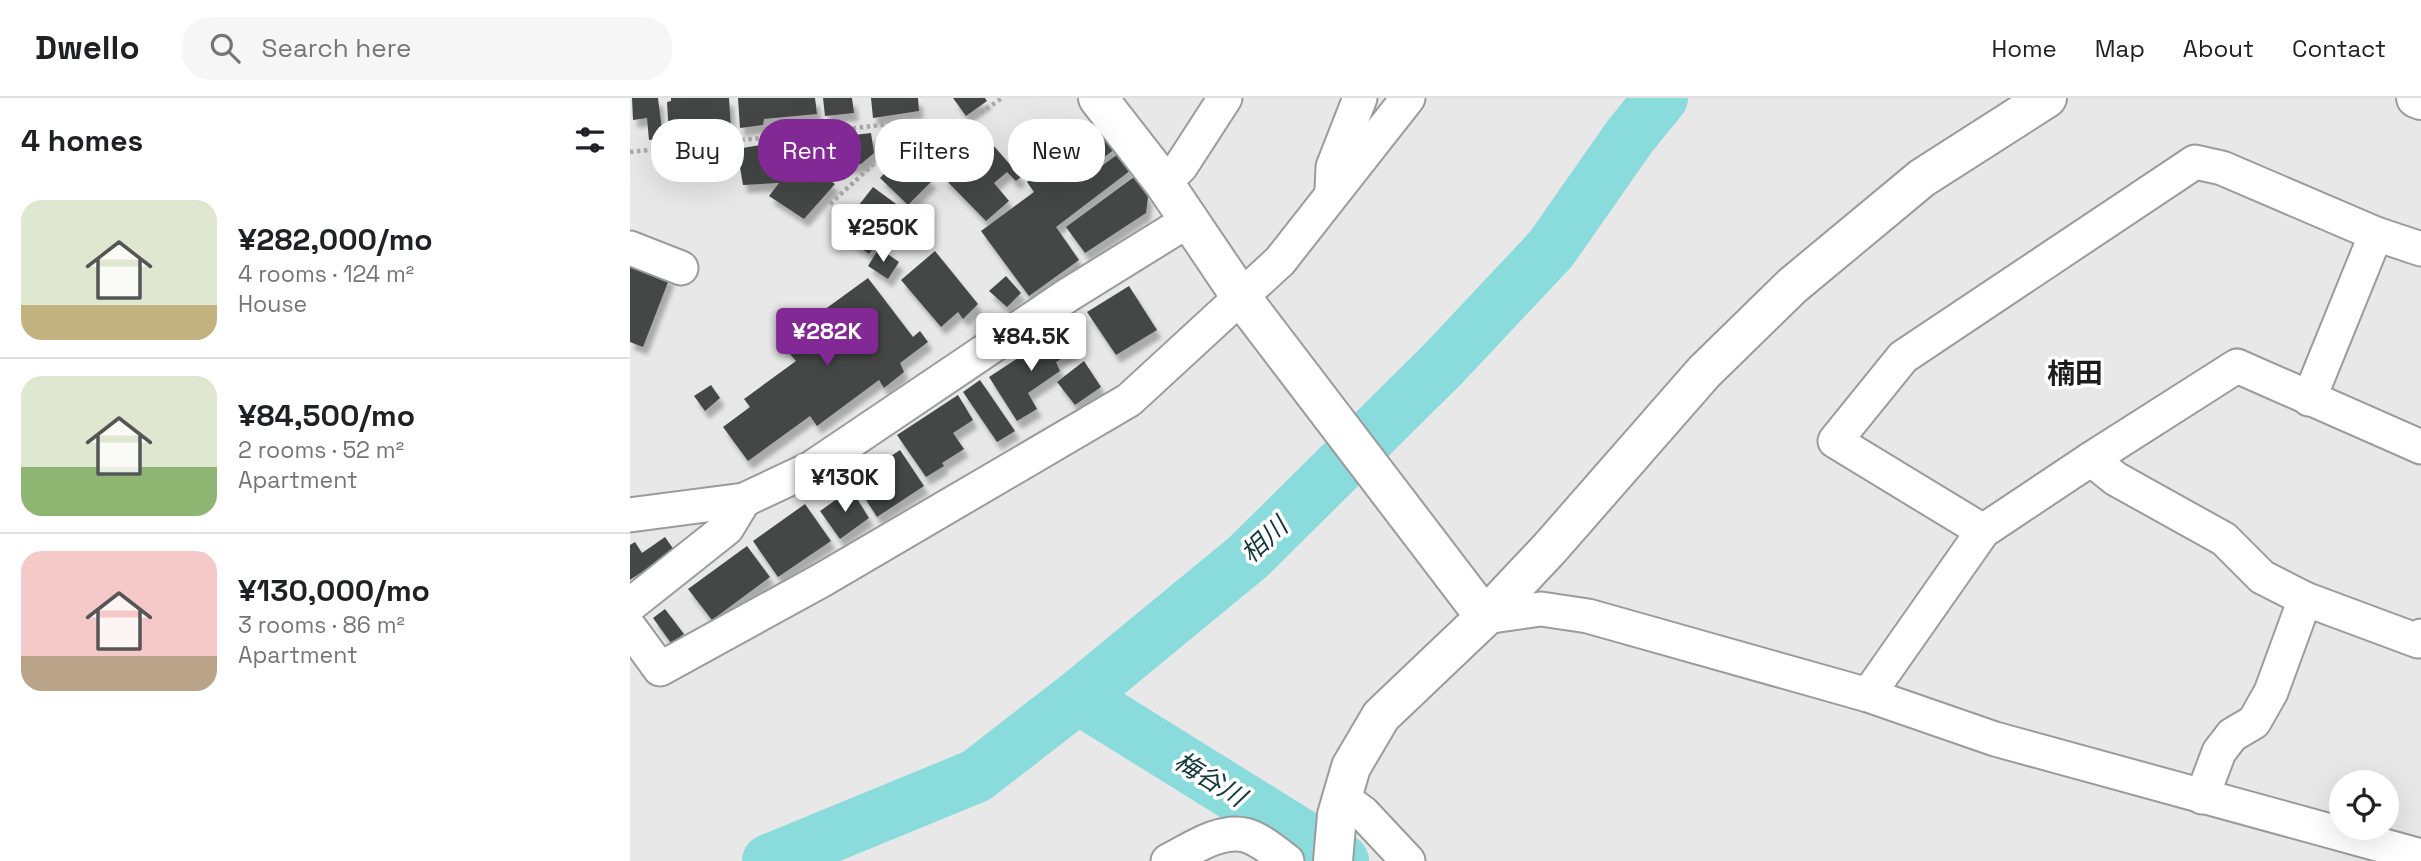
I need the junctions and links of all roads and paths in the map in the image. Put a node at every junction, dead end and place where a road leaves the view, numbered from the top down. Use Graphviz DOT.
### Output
graph roads {
  1 [pos="1002,98"];
  2 [pos="1098,98"];
  3 [pos="1225,98"];
  4 [pos="1360,98"];
  5 [pos="1408,98"];
  6 [pos="2047,98"];
  7 [pos="972,119"];
  8 [pos="875,126"];
  9 [pos="630,152"];
  10 [pos="875,163"];
  11 [pos="1164,183"];
  12 [pos="1332,196"];
  13 [pos="830,204"];
  14 [pos="1189,220"];
  15 [pos="2376,234"];
  16 [pos="630,248"];
  17 [pos="2421,248"];
  18 [pos="681,268"];
  19 [pos="1247,305"];
  20 [pos="2309,399"];
  21 [pos="2421,447"];
  22 [pos="2091,459"];
  23 [pos="744,500"];
  24 [pos="630,515"];
  25 [pos="1983,531"];
  26 [pos="2305,599"];
  27 [pos="1474,603"];
  28 [pos="630,605"];
  29 [pos="630,628"];
  30 [pos="2421,636"];
  31 [pos="1868,695"];
  32 [pos="2202,797"];
  33 [pos="1340,806"];
  34 [pos="2421,856"];
  35 [pos="1168,861"];
  36 [pos="1287,861"];
  37 [pos="1333,861"];
  38 [pos="1408,861"];
  1 -- 7 [label="path"];
  2 -- 11 [label="street"];
  3 -- 11 [label="street"];
  4 -- 12 [label="street"];
  5 -- 12 [label="street"];
  6 -- 27 [label="street"];
  8 -- 9 [label="path"];
  10 -- 13 [label="path"];
  11 -- 14 [label="street"];
  12 -- 19 [label="street"];
  14 -- 19 [label="street"];
  14 -- 23 [label="street"];
  15 -- 17 [label="street"];
  15 -- 20 [label="street"];
  15 -- 25 [label="street"];
  16 -- 18 [label="street"];
  19 -- 27 [label="street"];
  19 -- 29 [label="street"];
  20 -- 21 [label="street"];
  20 -- 22 [label="street"];
  22 -- 25 [label="street"];
  22 -- 26 [label="street"];
  23 -- 24 [label="street"];
  23 -- 28 [label="street"];
  25 -- 31 [label="street"];
  26 -- 30 [label="street"];
  26 -- 32 [label="street"];
  27 -- 31 [label="street"];
  27 -- 33 [label="street"];
  31 -- 32 [label="street"];
  32 -- 34 [label="street"];
  33 -- 37 [label="street"];
  33 -- 38 [label="street"];
  35 -- 36 [label="street"];
}
